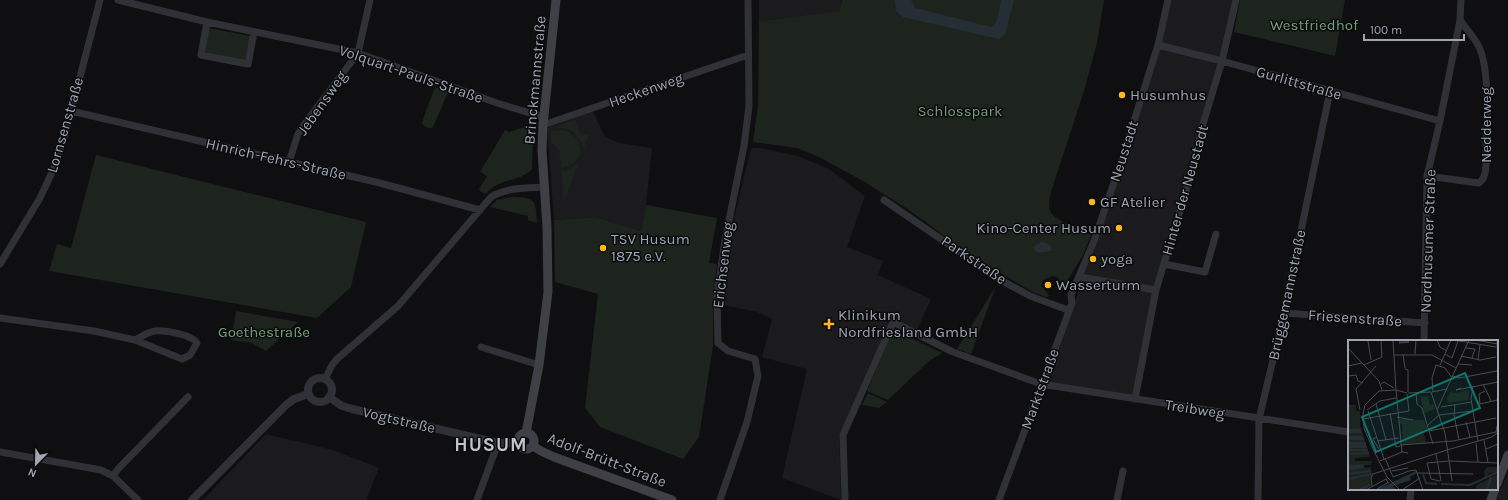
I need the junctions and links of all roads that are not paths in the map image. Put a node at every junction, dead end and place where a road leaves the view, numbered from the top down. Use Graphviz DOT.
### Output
graph roads {
  1 [pos="100,0"];
  2 [pos="118,0"];
  3 [pos="370,0"];
  4 [pos="556,0"];
  5 [pos="748,0"];
  6 [pos="1168,0"];
  7 [pos="1236,0"];
  8 [pos="1461,0"];
  9 [pos="1460,20"];
  10 [pos="207,22"];
  11 [pos="254,32"];
  12 [pos="1158,45"];
  13 [pos="358,53"];
  14 [pos="748,55"];
  15 [pos="1222,61"];
  16 [pos="1330,92"];
  17 [pos="71,111"];
  18 [pos="543,121"];
  19 [pos="1440,121"];
  20 [pos="289,162"];
  21 [pos="1427,176"];
  22 [pos="546,187"];
  23 [pos="884,200"];
  24 [pos="480,210"];
  25 [pos="1216,234"];
  26 [pos="0,264"];
  27 [pos="1164,264"];
  28 [pos="1080,278"];
  29 [pos="1156,290"];
  30 [pos="1068,310"];
  31 [pos="1284,313"];
  32 [pos="0,318"];
  33 [pos="1425,323"];
  34 [pos="135,340"];
  35 [pos="1424,340"];
  36 [pos="481,347"];
  37 [pos="539,365"];
  38 [pos="325,379"];
  39 [pos="1041,384"];
  40 [pos="308,394"];
  41 [pos="188,397"];
  42 [pos="330,397"];
  43 [pos="1135,399"];
  44 [pos="1259,419"];
  45 [pos="1348,432"];
  46 [pos="526,433"];
  47 [pos="498,443"];
  48 [pos="518,443"];
  49 [pos="533,446"];
  50 [pos="0,452"];
  51 [pos="1508,455"];
  52 [pos="1123,471"];
  53 [pos="1499,471"];
  54 [pos="113,476"];
  55 [pos="1411,490"];
  56 [pos="1495,490"];
  57 [pos="138,500"];
  58 [pos="192,500"];
  59 [pos="477,500"];
  60 [pos="672,500"];
  61 [pos="720,500"];
  62 [pos="845,500"];
  63 [pos="999,500"];
  64 [pos="1117,500"];
  65 [pos="1258,500"];
  66 [pos="1410,500"];
  67 [pos="1491,500"];
  1 -- 17 [label="street, Lornsenstraße"];
  2 -- 10 [label="street, Volquart-Pauls-Straße"];
  3 -- 13 [label="street, Jebensweg"];
  4 -- 18 [label="main road, Brinckmannstraße"];
  5 -- 14 [label="street, Erichsenweg"];
  6 -- 12 [label="street, Neustadt"];
  7 -- 15 [label="street, Hinter der Neustadt"];
  8 -- 9 [label="street, Nordhusumer Straße"];
  9 -- 19 [label="street, Nordhusumer Straße"];
  9 -- 21 [label="street, Nedderweg"];
  10 -- 11 [label="street, Volquart-Pauls-Straße"];
  10 -- 11 [label="street"];
  11 -- 13 [label="street, Volquart-Pauls-Straße"];
  12 -- 15 [label="street, Gurlittstraße"];
  12 -- 28 [label="street, Neustadt"];
  13 -- 18 [label="street, Volquart-Pauls-Straße"];
  13 -- 20 [label="street, Jebensweg"];
  14 -- 18 [label="street, Heckenweg"];
  14 -- 61 [label="street, Erichsenweg"];
  15 -- 16 [label="street, Gurlittstraße"];
  15 -- 27 [label="street, Hinter der Neustadt"];
  16 -- 19 [label="street, Gurlittstraße"];
  16 -- 31 [label="street, Brüggemannstraße"];
  17 -- 20 [label="street, Hinrich-Fehrs-Straße"];
  17 -- 26 [label="street, Lornsenstraße"];
  18 -- 22 [label="main road, Brinckmannstraße"];
  19 -- 21 [label="street, Nordhusumer Straße"];
  20 -- 24 [label="street, Hinrich-Fehrs-Straße"];
  21 -- 33 [label="street, Nordhusumer Straße"];
  22 -- 24 [label="street"];
  22 -- 37 [label="main road, Adolf-Brütt-Straße"];
  23 -- 30 [label="street, Parkstraße"];
  24 -- 38 [label="street"];
  25 -- 27 [label="street, Hinter der Neustadt"];
  27 -- 29 [label="street, Hinter der Neustadt"];
  28 -- 29 [label="street"];
  28 -- 30 [label="street, Marktstraße"];
  29 -- 43 [label="street, Hinter der Neustadt"];
  30 -- 39 [label="street, Marktstraße"];
  31 -- 33 [label="street, Friesenstraße"];
  31 -- 44 [label="street, Brüggemannstraße"];
  32 -- 34 [label="street"];
  33 -- 35 [label="street, Nordhusumer Straße"];
  34 -- 34 [label="street"];
  36 -- 37 [label="street"];
  37 -- 46 [label="main road, Adolf-Brütt-Straße"];
  38 -- 40 [label="street"];
  38 -- 42 [label="street"];
  39 -- 43 [label="street, Treibweg"];
  39 -- 62 [label="street, Treibweg"];
  39 -- 63 [label="street, Marktstraße"];
  40 -- 42 [label="street"];
  40 -- 58 [label="street"];
  41 -- 54 [label="street"];
  42 -- 47 [label="street, Vogtstraße"];
  43 -- 44 [label="street, Treibweg"];
  44 -- 45 [label="street, Treibweg"];
  44 -- 65 [label="street, Brüggemannstraße"];
  46 -- 48 [label="main road, Adolf-Brütt-Straße"];
  46 -- 49 [label="main road, Adolf-Brütt-Straße"];
  47 -- 48 [label="street, Vogtstraße"];
  47 -- 59 [label="street"];
  48 -- 49 [label="main road, Adolf-Brütt-Straße"];
  49 -- 60 [label="main road, Adolf-Brütt-Straße"];
  50 -- 54 [label="street"];
  51 -- 53 [label="main road"];
  52 -- 64 [label="street"];
  54 -- 57 [label="street"];
  55 -- 66 [label="street"];
  56 -- 67 [label="main road"];
}
